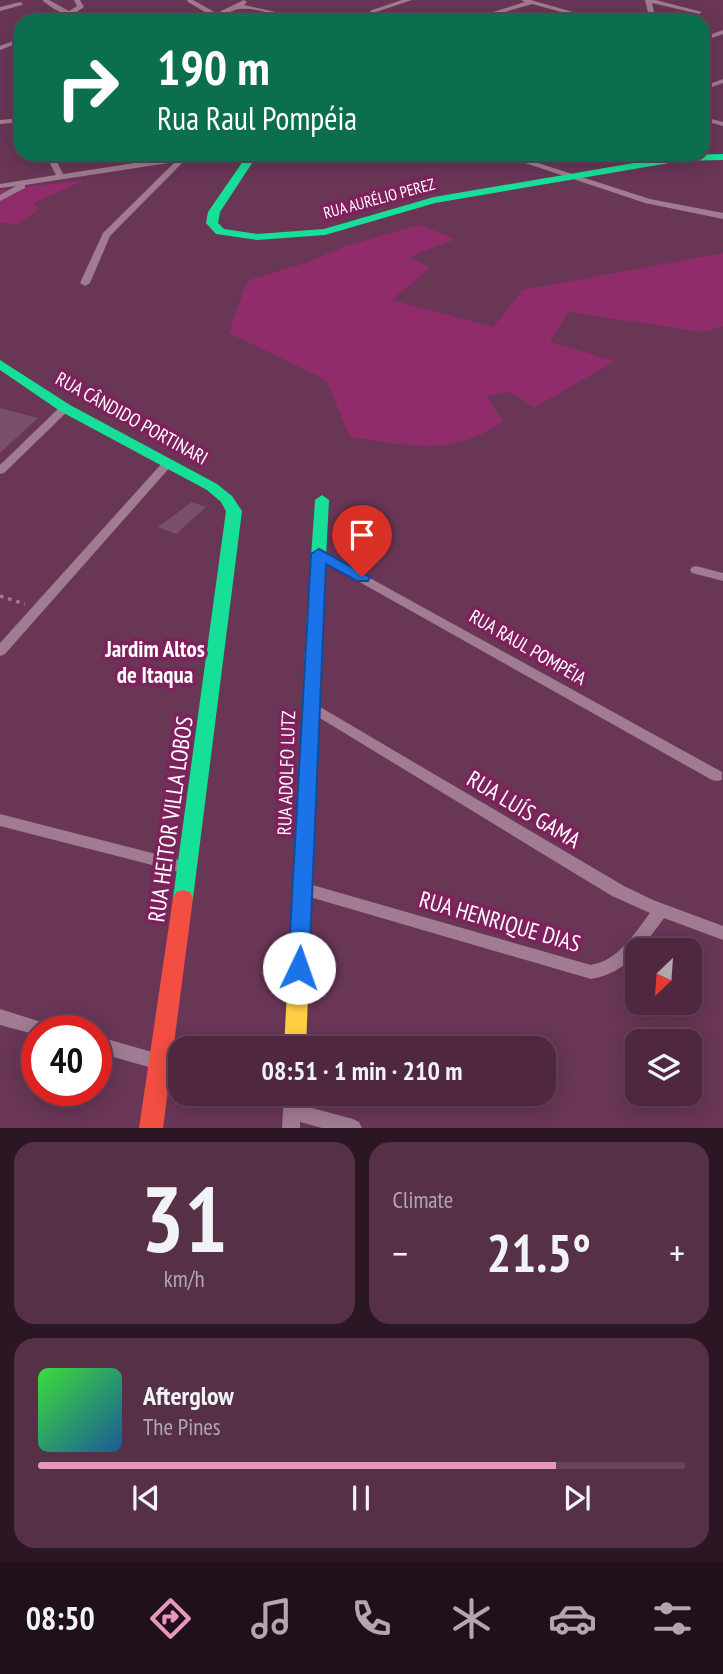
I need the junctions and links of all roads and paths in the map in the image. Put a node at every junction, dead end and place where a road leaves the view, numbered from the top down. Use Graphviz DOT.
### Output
graph roads {
  1 [pos="45,0"];
  2 [pos="77,0"];
  3 [pos="251,0"];
  4 [pos="397,0"];
  5 [pos="648,0"];
  6 [pos="190,1"];
  7 [pos="407,1"];
  8 [pos="527,1"];
  9 [pos="20,4"];
  10 [pos="237,5"];
  11 [pos="0,9"];
  12 [pos="699,12"];
  13 [pos="69,14"];
  14 [pos="209,14"];
  15 [pos="224,14"];
  16 [pos="278,14"];
  17 [pos="370,14"];
  18 [pos="488,14"];
  19 [pos="575,14"];
  20 [pos="53,161"];
  21 [pos="169,161"];
  22 [pos="181,161"];
  23 [pos="248,161"];
  24 [pos="523,161"];
  25 [pos="662,161"];
  26 [pos="569,176"];
  27 [pos="61,177"];
  28 [pos="29,182"];
  29 [pos="0,186"];
  30 [pos="0,198"];
  31 [pos="723,216"];
  32 [pos="85,283"];
  33 [pos="0,364"];
  34 [pos="65,408"];
  35 [pos="168,463"];
  36 [pos="0,471"];
  37 [pos="322,500"];
  38 [pos="235,516"];
  39 [pos="319,554"];
  40 [pos="696,570"];
  41 [pos="723,577"];
  42 [pos="0,596"];
  43 [pos="37,607"];
  44 [pos="0,651"];
  45 [pos="310,706"];
  46 [pos="717,776"];
  47 [pos="0,820"];
  48 [pos="187,868"];
  49 [pos="302,888"];
  50 [pos="661,910"];
  51 [pos="723,933"];
  52 [pos="0,1017"];
  53 [pos="21,1023"];
  54 [pos="296,1036"];
  55 [pos="112,1049"];
  56 [pos="159,1062"];
  57 [pos="292,1111"];
  58 [pos="151,1128"];
  59 [pos="353,1128"];
  1 -- 13 [label="street"];
  2 -- 13 [label="street"];
  3 -- 10 [label="street"];
  4 -- 7 [label="street"];
  5 -- 12 [label="street"];
  6 -- 14 [label="street"];
  7 -- 17 [label="street"];
  8 -- 18 [label="street"];
  8 -- 19 [label="street"];
  9 -- 11 [label="street"];
  10 -- 15 [label="street"];
  10 -- 16 [label="street"];
  20 -- 27 [label="street"];
  21 -- 27 [label="street"];
  22 -- 32 [label="street"];
  23 -- 26 [label="street, RUA AURÉLIO PEREZ"];
  24 -- 26 [label="street"];
  25 -- 26 [label="street, RUA AURÉLIO PEREZ"];
  26 -- 31 [label="street"];
  27 -- 28 [label="street"];
  28 -- 29 [label="street"];
  28 -- 30 [label="street"];
  33 -- 34 [label="street, RUA CÂNDIDO PORTINARI"];
  34 -- 35 [label="street, RUA CÂNDIDO PORTINARI"];
  34 -- 36 [label="street"];
  35 -- 38 [label="street, RUA CÂNDIDO PORTINARI"];
  35 -- 43 [label="street"];
  37 -- 39 [label="street, RUA ADOLFO LUTZ"];
  38 -- 48 [label="street, RUA HEITOR VILLA LOBOS"];
  39 -- 45 [label="street, RUA ADOLFO LUTZ"];
  39 -- 46 [label="street, RUA RAUL POMPÉIA"];
  40 -- 41 [label="street"];
  42 -- 43 [label="path"];
  43 -- 44 [label="street"];
  45 -- 49 [label="street, RUA ADOLFO LUTZ"];
  45 -- 50 [label="street, RUA LUÍS GAMA"];
  47 -- 48 [label="street"];
  48 -- 56 [label="street, RUA HEITOR VILLA LOBOS"];
  49 -- 50 [label="street, RUA HENRIQUE DIAS"];
  49 -- 54 [label="street, RUA ADOLFO LUTZ"];
  50 -- 51 [label="street, RUA LUÍS GAMA"];
  52 -- 53 [label="street"];
  55 -- 56 [label="street"];
  56 -- 58 [label="street, RUA HEITOR VILLA LOBOS"];
  57 -- 59 [label="street"];
}
